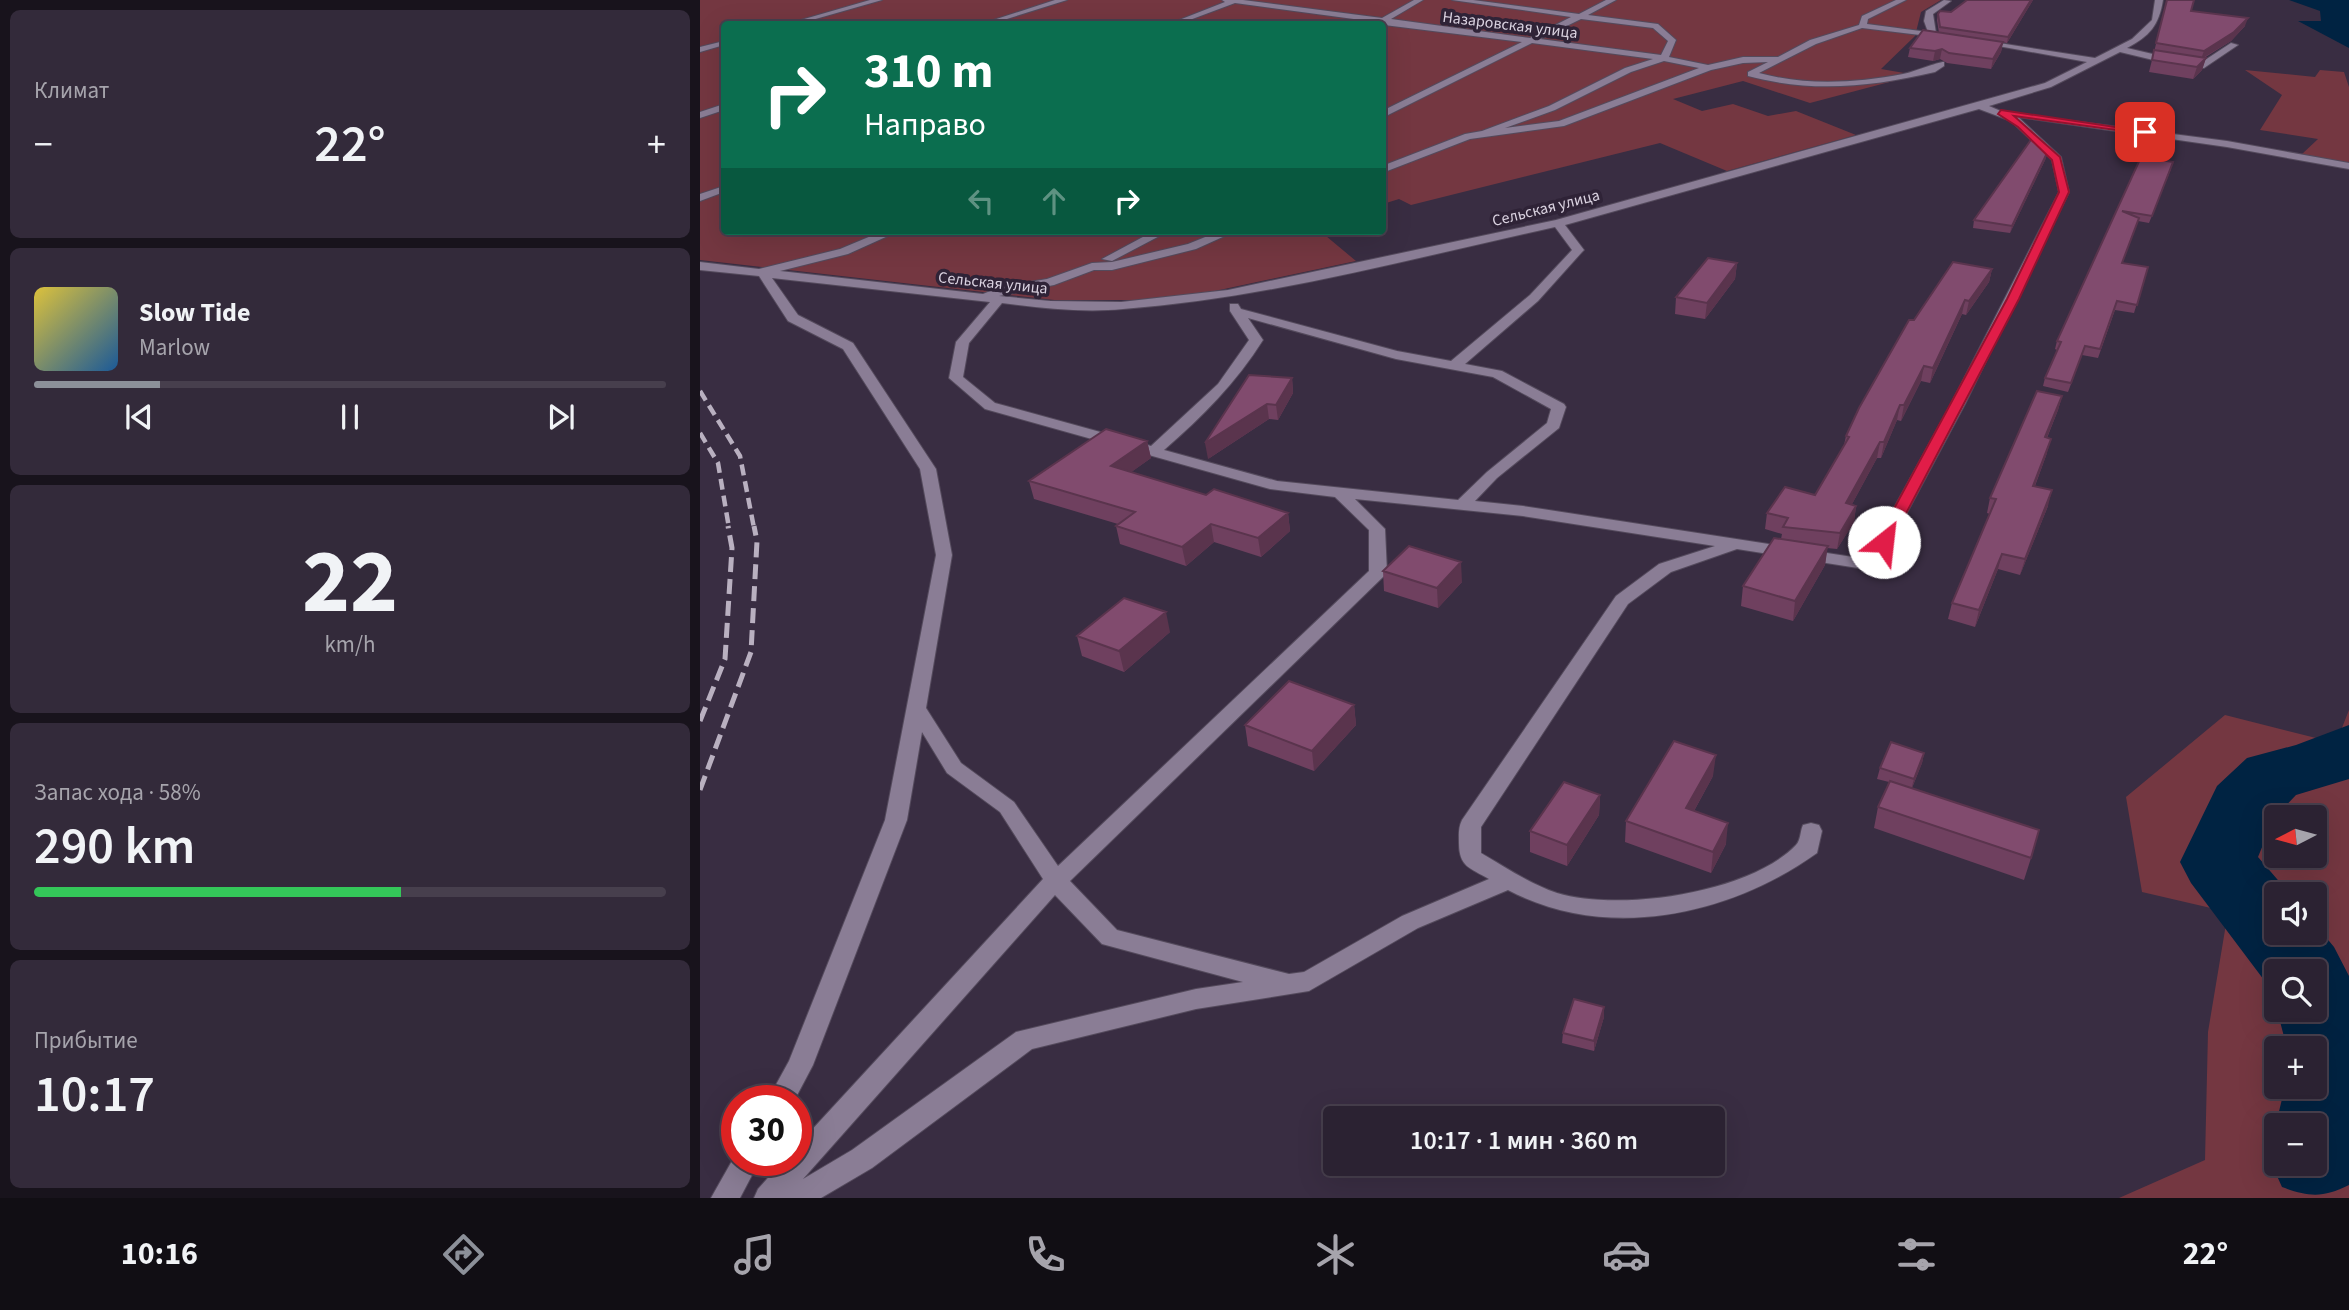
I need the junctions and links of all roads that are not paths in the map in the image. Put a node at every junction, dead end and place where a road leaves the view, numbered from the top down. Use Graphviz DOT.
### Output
graph roads {
  1 [pos="878,0"];
  2 [pos="1063,0"];
  3 [pos="1226,0"];
  4 [pos="1419,0"];
  5 [pos="1456,0"];
  6 [pos="1612,0"];
  7 [pos="1902,0"];
  8 [pos="2159,0"];
  9 [pos="1237,1"];
  10 [pos="1947,1"];
  11 [pos="1584,16"];
  12 [pos="802,21"];
  13 [pos="995,21"];
  14 [pos="1181,21"];
  15 [pos="1360,21"];
  16 [pos="1383,21"];
  17 [pos="1386,25"];
  18 [pos="1862,26"];
  19 [pos="1933,36"];
  20 [pos="1952,37"];
  21 [pos="1965,39"];
  22 [pos="1532,42"];
  23 [pos="721,44"];
  24 [pos="2234,45"];
  25 [pos="2120,49"];
  26 [pos="700,50"];
  27 [pos="1664,58"];
  28 [pos="1777,59"];
  29 [pos="2098,61"];
  30 [pos="1941,64"];
  31 [pos="1708,68"];
  32 [pos="1980,106"];
  33 [pos="721,108"];
  34 [pos="2001,112"];
  35 [pos="1386,114"];
  36 [pos="700,115"];
  37 [pos="1486,132"];
  38 [pos="2349,166"];
  39 [pos="1386,169"];
  40 [pos="721,190"];
  41 [pos="700,198"];
  42 [pos="1558,223"];
  43 [pos="884,235"];
  44 [pos="1155,235"];
  45 [pos="1220,235"];
  46 [pos="700,266"];
  47 [pos="1092,267"];
  48 [pos="762,272"];
  49 [pos="1228,294"];
  50 [pos="981,299"];
  51 [pos="998,300"];
  52 [pos="1236,311"];
  53 [pos="1454,366"];
  54 [pos="1153,452"];
  55 [pos="1339,493"];
  56 [pos="1462,505"];
  57 [pos="1736,544"];
  58 [pos="915,706"];
  59 [pos="1811,831"];
  60 [pos="1509,880"];
  61 [pos="1056,881"];
  62 [pos="1289,984"];
  63 [pos="789,1085"];
  64 [pos="738,1176"];
  65 [pos="725,1198"];
  66 [pos="768,1198"];
  67 [pos="796,1198"];
  1 -- 12 [label="street"];
  2 -- 13 [label="street"];
  3 -- 9 [label="street, Назаровская улица"];
  4 -- 16 [label="street"];
  5 -- 11 [label="street"];
  6 -- 11 [label="street"];
  7 -- 18 [label="street"];
  8 -- 25 [label="street, Сельская улица"];
  9 -- 14 [label="street"];
  9 -- 15 [label="street, Назаровская улица"];
  10 -- 19 [label="street"];
  11 -- 22 [label="street"];
  11 -- 27 [label="street"];
  17 -- 22 [label="street, Назаровская улица"];
  18 -- 19 [label="street"];
  18 -- 28 [label="street"];
  19 -- 20 [label="street"];
  21 -- 29 [label="street"];
  22 -- 27 [label="street, Назаровская улица"];
  22 -- 35 [label="street"];
  23 -- 26 [label="street"];
  24 -- 25 [label="street"];
  25 -- 29 [label="street, Сельская улица"];
  27 -- 31 [label="street, Назаровская улица"];
  27 -- 37 [label="street"];
  28 -- 30 [label="street"];
  28 -- 31 [label="street"];
  29 -- 32 [label="street, Сельская улица"];
  31 -- 37 [label="street"];
  32 -- 34 [label="street"];
  32 -- 42 [label="street, Сельская улица"];
  33 -- 36 [label="street"];
  34 -- 38 [label="street"];
  34 -- 57 [label="street"];
  37 -- 39 [label="street"];
  40 -- 41 [label="street"];
  42 -- 49 [label="street, Сельская улица"];
  42 -- 53 [label="street"];
  43 -- 48 [label="street"];
  44 -- 47 [label="street"];
  45 -- 47 [label="street"];
  46 -- 48 [label="street, Сельская улица"];
  47 -- 50 [label="street"];
  48 -- 50 [label="street, Сельская улица"];
  48 -- 58 [label="street"];
  49 -- 51 [label="street, Сельская улица"];
  49 -- 52 [label="street"];
  50 -- 51 [label="street, Сельская улица"];
  51 -- 54 [label="street"];
  52 -- 53 [label="street"];
  52 -- 54 [label="street"];
  53 -- 56 [label="street"];
  54 -- 55 [label="street"];
  55 -- 56 [label="street"];
  55 -- 61 [label="street"];
  56 -- 57 [label="street"];
  57 -- 60 [label="street"];
  58 -- 61 [label="street"];
  58 -- 63 [label="street"];
  59 -- 60 [label="street"];
  60 -- 62 [label="street"];
  61 -- 62 [label="street"];
  61 -- 66 [label="street"];
  62 -- 67 [label="street"];
  64 -- 65 [label="street"];
}
